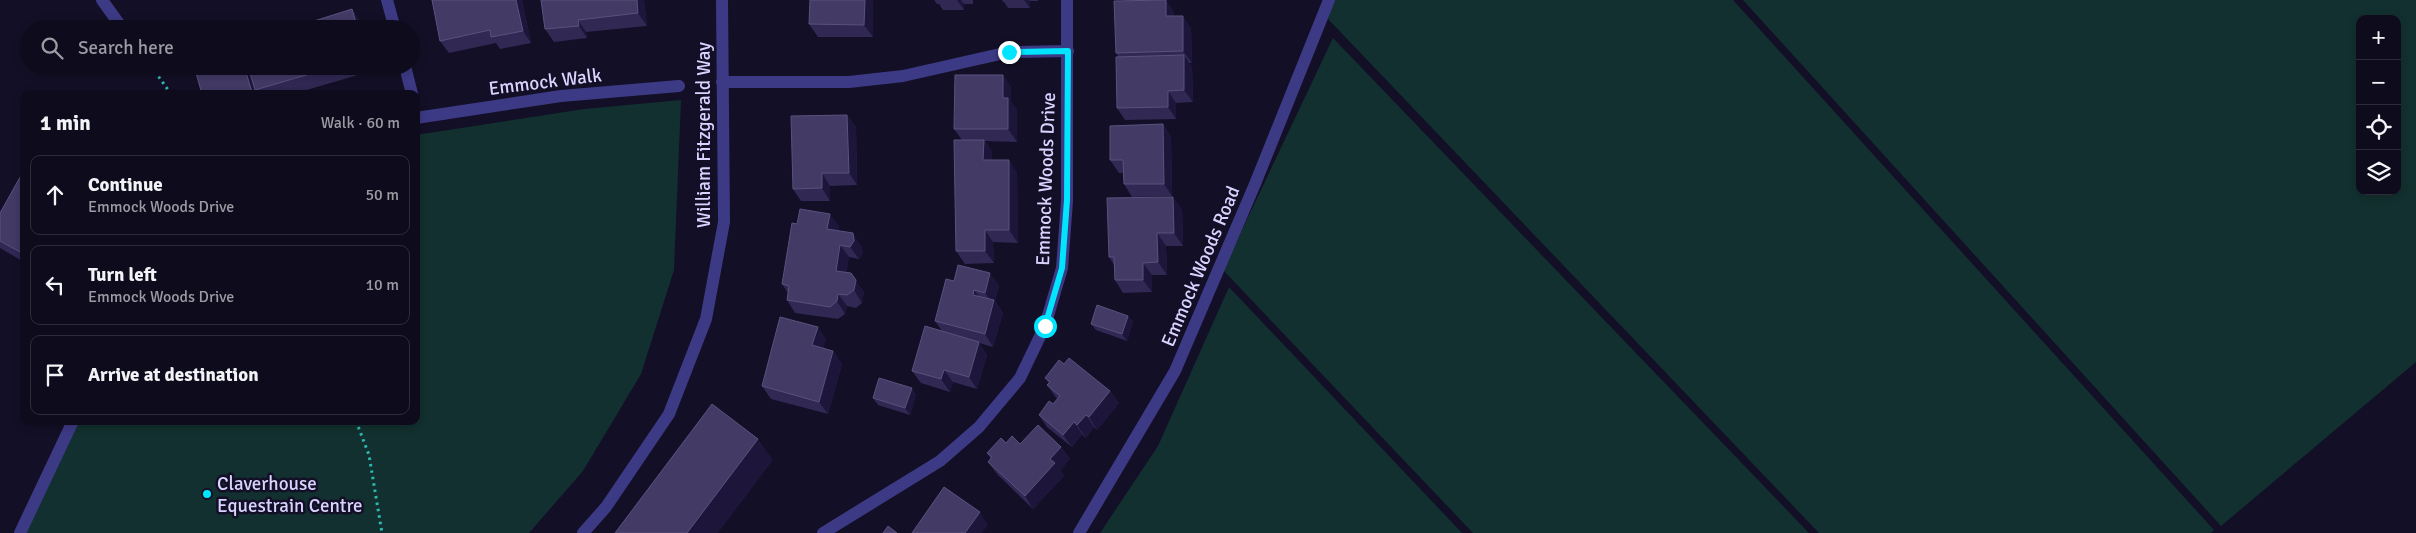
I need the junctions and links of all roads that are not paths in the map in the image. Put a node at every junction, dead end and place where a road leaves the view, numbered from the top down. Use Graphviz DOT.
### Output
graph roads {
  1 [pos="102,0"];
  2 [pos="387,0"];
  3 [pos="722,0"];
  4 [pos="1067,0"];
  5 [pos="1329,0"];
  6 [pos="116,20"];
  7 [pos="393,20"];
  8 [pos="1068,51"];
  9 [pos="407,75"];
  10 [pos="722,82"];
  11 [pos="679,86"];
  12 [pos="411,90"];
  13 [pos="420,114"];
  14 [pos="71,425"];
  15 [pos="20,533"];
  16 [pos="583,533"];
  17 [pos="823,533"];
  18 [pos="1078,533"];
  1 -- 6 [label="street"];
  2 -- 7 [label="street"];
  3 -- 10 [label="street, William Fitzgerald Way"];
  4 -- 8 [label="street, Emmock Woods Drive"];
  5 -- 18 [label="street, Emmock Woods Road"];
  8 -- 10 [label="street"];
  8 -- 17 [label="street, Emmock Woods Drive"];
  9 -- 12 [label="street"];
  10 -- 16 [label="street, William Fitzgerald Way"];
  11 -- 13 [label="street, Emmock Walk"];
  14 -- 15 [label="street"];
}
